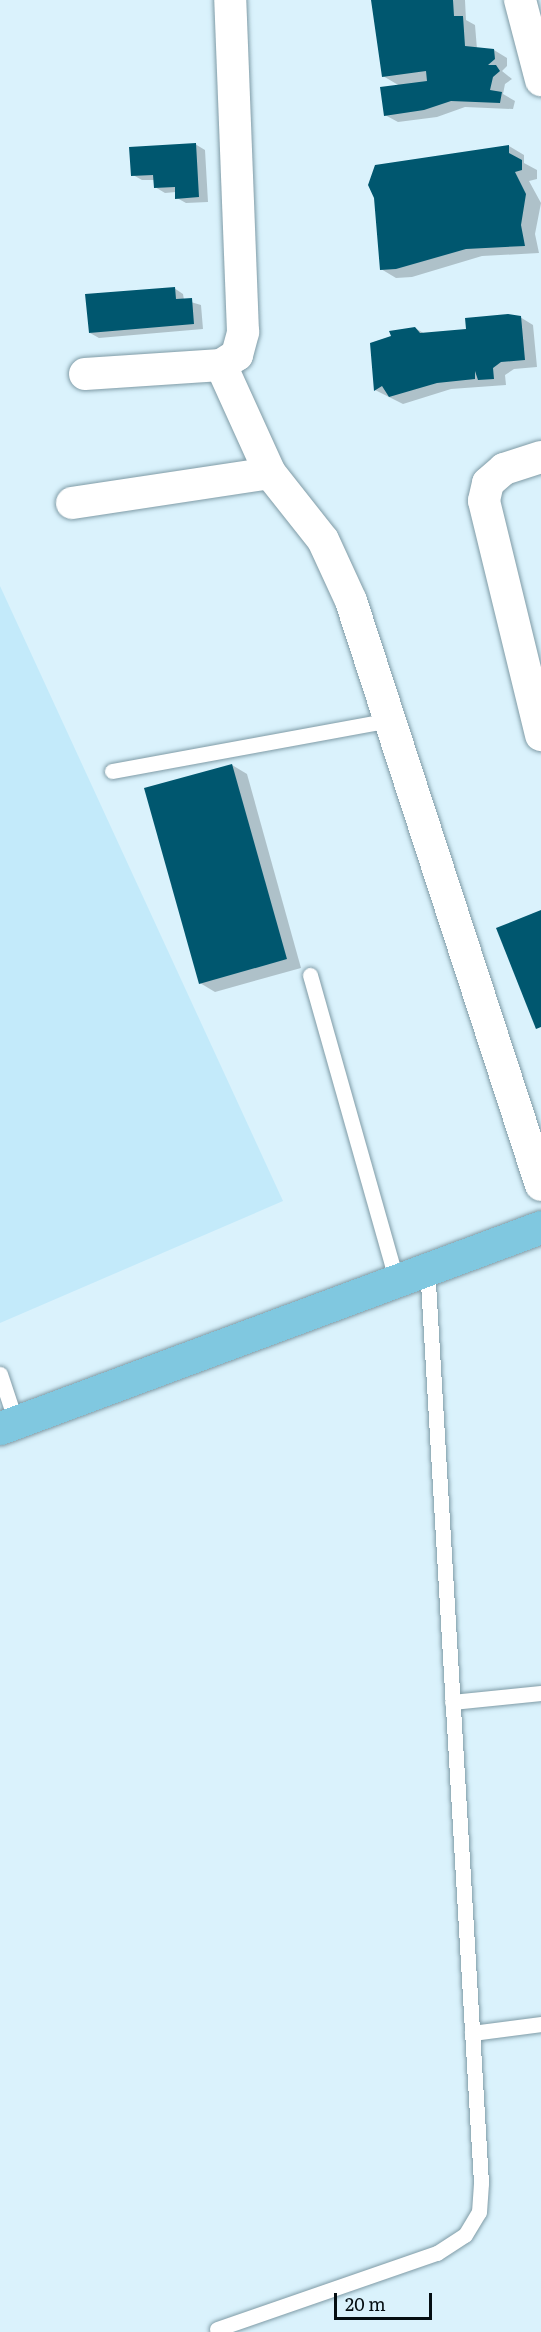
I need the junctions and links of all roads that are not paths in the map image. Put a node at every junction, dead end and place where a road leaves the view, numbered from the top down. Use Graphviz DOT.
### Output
graph roads {
  1 [pos="230,0"];
  2 [pos="520,0"];
  3 [pos="541,80"];
  4 [pos="221,365"];
  5 [pos="85,374"];
  6 [pos="541,457"];
  7 [pos="270,473"];
  8 [pos="72,503"];
  9 [pos="390,720"];
  10 [pos="541,735"];
  11 [pos="112,771"];
  12 [pos="310,975"];
  13 [pos="541,1185"];
  14 [pos="541,1227"];
  15 [pos="427,1266"];
  16 [pos="396,1278"];
  17 [pos="0,1374"];
  18 [pos="8,1425"];
  19 [pos="541,1693"];
  20 [pos="452,1702"];
  21 [pos="541,2024"];
  22 [pos="472,2033"];
  23 [pos="217,2330"];
  1 -- 4 [label="street"];
  2 -- 3 [label="street"];
  4 -- 5 [label="street"];
  4 -- 7 [label="street"];
  6 -- 10 [label="street"];
  7 -- 8 [label="street"];
  7 -- 9 [label="street"];
  9 -- 11 [label="lane"];
  9 -- 13 [label="street"];
  12 -- 16 [label="lane"];
  14 -- 15 [label="main road"];
  15 -- 16 [label="main road"];
  15 -- 20 [label="lane"];
  16 -- 18 [label="main road"];
  17 -- 18 [label="lane"];
  19 -- 20 [label="lane"];
  20 -- 22 [label="lane"];
  21 -- 22 [label="lane"];
  22 -- 23 [label="lane"];
}
